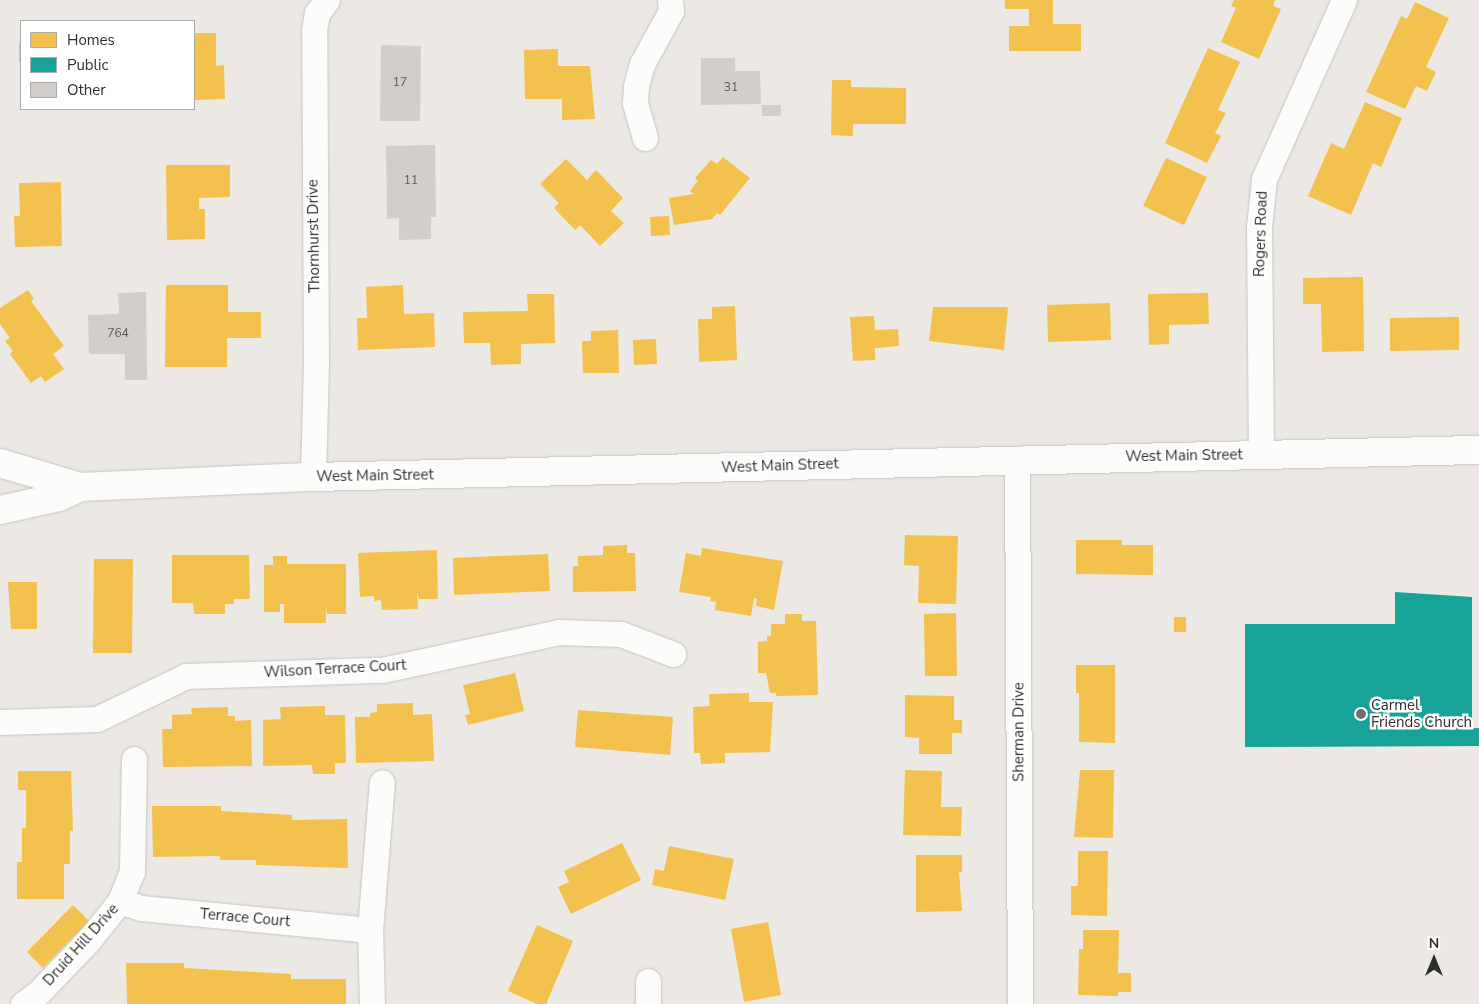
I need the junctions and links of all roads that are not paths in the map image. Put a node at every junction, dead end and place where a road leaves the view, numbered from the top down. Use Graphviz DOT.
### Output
graph roads {
  1 [pos="327,0"];
  2 [pos="670,0"];
  3 [pos="1344,0"];
  4 [pos="645,138"];
  5 [pos="1479,450"];
  6 [pos="1261,455"];
  7 [pos="1016,460"];
  8 [pos="0,463"];
  9 [pos="313,476"];
  10 [pos="80,486"];
  11 [pos="0,510"];
  12 [pos="673,654"];
  13 [pos="0,722"];
  14 [pos="134,760"];
  15 [pos="382,782"];
  16 [pos="120,901"];
  17 [pos="370,930"];
  18 [pos="23,1004"];
  19 [pos="372,1004"];
  20 [pos="1020,1004"];
  1 -- 9 [label="street, Thornhurst Drive"];
  2 -- 4 [label="street"];
  3 -- 6 [label="street, Rogers Road"];
  5 -- 6 [label="main road, West Main Street"];
  6 -- 7 [label="main road, West Main Street"];
  7 -- 9 [label="main road, West Main Street"];
  7 -- 20 [label="street, Sherman Drive"];
  8 -- 10 [label="main road, West Main Street"];
  9 -- 10 [label="main road, West Main Street"];
  10 -- 11 [label="main road, West Main Street"];
  12 -- 13 [label="street, Wilson Terrace Court"];
  14 -- 16 [label="street, Druid Hill Drive"];
  15 -- 17 [label="street"];
  16 -- 17 [label="street, Terrace Court"];
  16 -- 18 [label="street, Druid Hill Drive"];
  17 -- 19 [label="street"];
}
